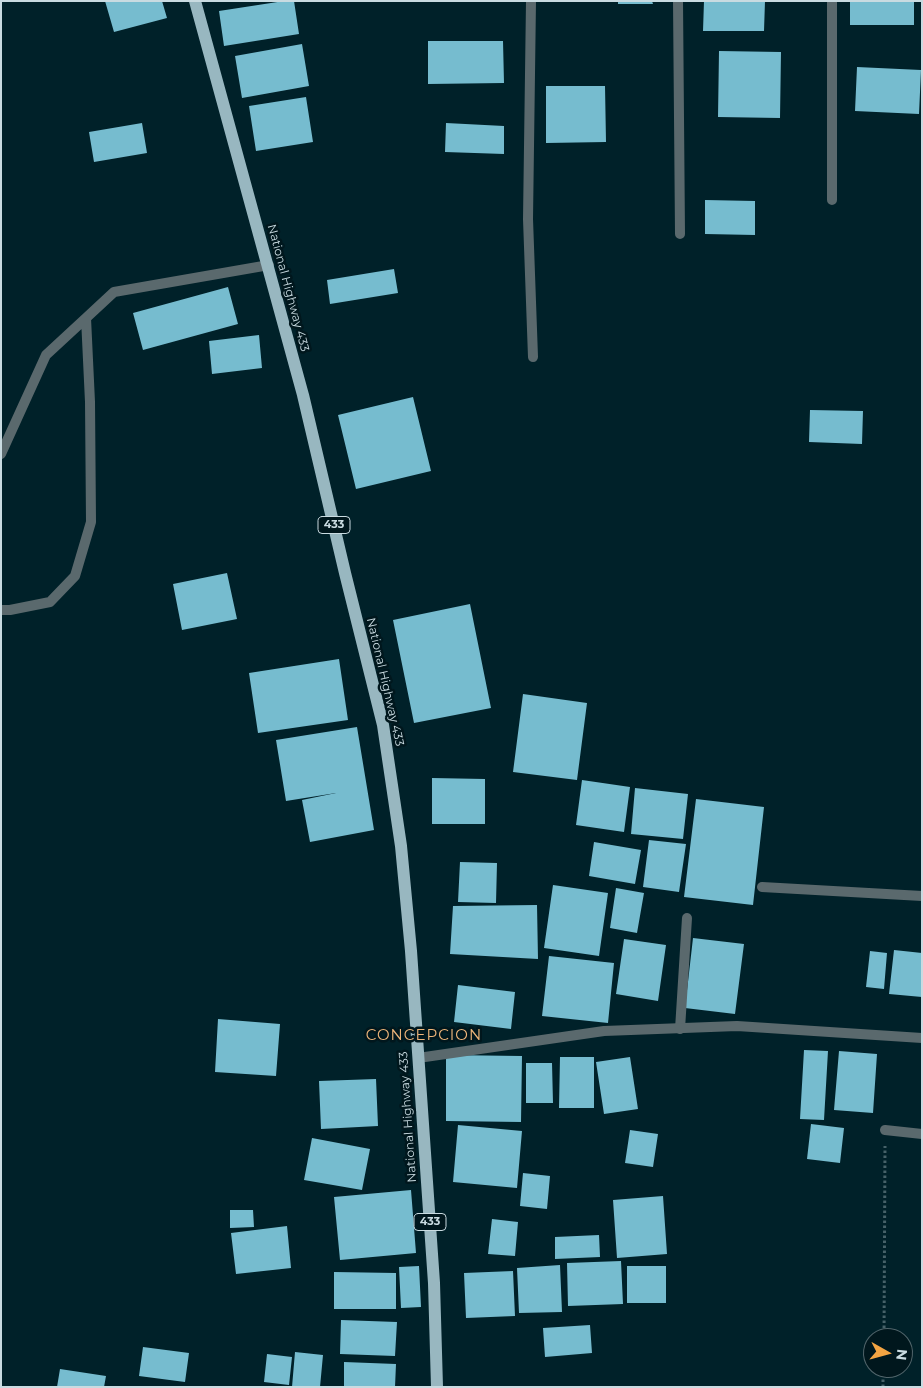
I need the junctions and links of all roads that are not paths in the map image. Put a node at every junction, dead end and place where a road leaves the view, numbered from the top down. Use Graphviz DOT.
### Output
graph roads {
  1 [pos="195,1"];
  2 [pos="531,1"];
  3 [pos="678,1"];
  4 [pos="832,1"];
  5 [pos="832,200"];
  6 [pos="680,234"];
  7 [pos="268,265"];
  8 [pos="86,318"];
  9 [pos="533,357"];
  10 [pos="1,454"];
  11 [pos="1,610"];
  12 [pos="762,887"];
  13 [pos="922,896"];
  14 [pos="687,918"];
  15 [pos="680,1029"];
  16 [pos="922,1038"];
  17 [pos="418,1058"];
  18 [pos="886,1130"];
  19 [pos="922,1134"];
  20 [pos="437,1387"];
  1 -- 7 [label="main road, National Highway 433 / 433"];
  2 -- 9 [label="street"];
  3 -- 6 [label="street"];
  4 -- 5 [label="street"];
  7 -- 8 [label="street"];
  7 -- 17 [label="main road, National Highway 433 / 433"];
  8 -- 10 [label="street"];
  8 -- 11 [label="street"];
  12 -- 13 [label="street"];
  14 -- 15 [label="street"];
  15 -- 16 [label="street"];
  15 -- 17 [label="street"];
  17 -- 20 [label="main road, National Highway 433 / 433"];
  18 -- 19 [label="street"];
}
